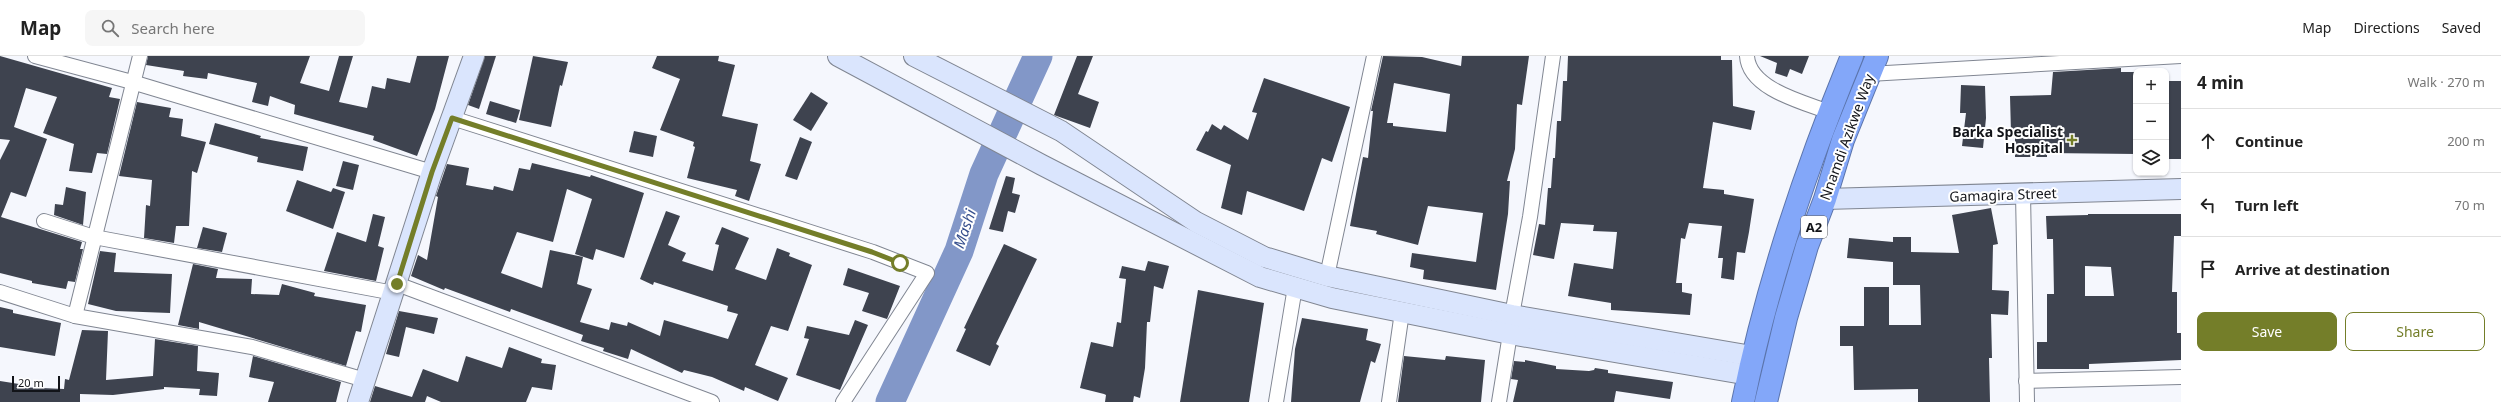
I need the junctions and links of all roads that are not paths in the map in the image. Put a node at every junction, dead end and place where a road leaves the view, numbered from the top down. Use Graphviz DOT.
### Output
graph roads {
  1 [pos="35,56"];
  2 [pos="140,56"];
  3 [pos="474,56"];
  4 [pos="838,56"];
  5 [pos="914,56"];
  6 [pos="1374,56"];
  7 [pos="1552,56"];
  8 [pos="1746,56"];
  9 [pos="1852,56"];
  10 [pos="2181,56"];
  11 [pos="1873,65"];
  12 [pos="132,82"];
  13 [pos="1829,112"];
  14 [pos="452,118"];
  15 [pos="432,172"];
  16 [pos="2181,189"];
  17 [pos="2024,194"];
  18 [pos="1825,199"];
  19 [pos="44,221"];
  20 [pos="94,237"];
  21 [pos="1327,276"];
  22 [pos="1295,287"];
  23 [pos="396,289"];
  24 [pos="0,292"];
  25 [pos="1402,312"];
  26 [pos="75,316"];
  27 [pos="1511,324"];
  28 [pos="1751,366"];
  29 [pos="2181,377"];
  30 [pos="366,380"];
  31 [pos="2026,381"];
  32 [pos="358,402"];
  33 [pos="712,402"];
  34 [pos="843,402"];
  35 [pos="1276,402"];
  36 [pos="1389,402"];
  37 [pos="1499,402"];
  38 [pos="1744,402"];
  39 [pos="1766,402"];
  40 [pos="2027,402"];
  1 -- 12 [label="street"];
  2 -- 12 [label="street"];
  3 -- 14 [label="main road"];
  4 -- 22 [label="main road"];
  5 -- 21 [label="main road"];
  6 -- 21 [label="street"];
  7 -- 27 [label="street"];
  8 -- 13 [label="street"];
  9 -- 13 [label="highway, Nnamdi Azikwe Way / A2"];
  10 -- 11 [label="street"];
  11 -- 18 [label="highway, Nnamdi Azikwe Way / A2"];
  12 -- 15 [label="street"];
  12 -- 20 [label="street"];
  13 -- 28 [label="highway, Nnamdi Azikwe Way / A2"];
  14 -- 15 [label="main road"];
  14 -- 34 [label="street"];
  15 -- 23 [label="main road"];
  16 -- 17 [label="main road, Gamagira Street"];
  17 -- 18 [label="main road, Gamagira Street"];
  17 -- 31 [label="street"];
  18 -- 39 [label="highway, Nnamdi Azikwe Way / A2"];
  19 -- 20 [label="street"];
  20 -- 23 [label="street"];
  20 -- 26 [label="street"];
  21 -- 27 [label="main road"];
  22 -- 25 [label="main road"];
  22 -- 35 [label="street"];
  23 -- 30 [label="main road"];
  23 -- 33 [label="street"];
  24 -- 26 [label="street"];
  25 -- 27 [label="main road"];
  25 -- 36 [label="street"];
  26 -- 30 [label="street"];
  27 -- 28 [label="main road"];
  27 -- 37 [label="street"];
  28 -- 38 [label="highway, Nnamdi Azikwe Way / A2"];
  29 -- 31 [label="street"];
  30 -- 32 [label="main road"];
  31 -- 40 [label="street"];
}
